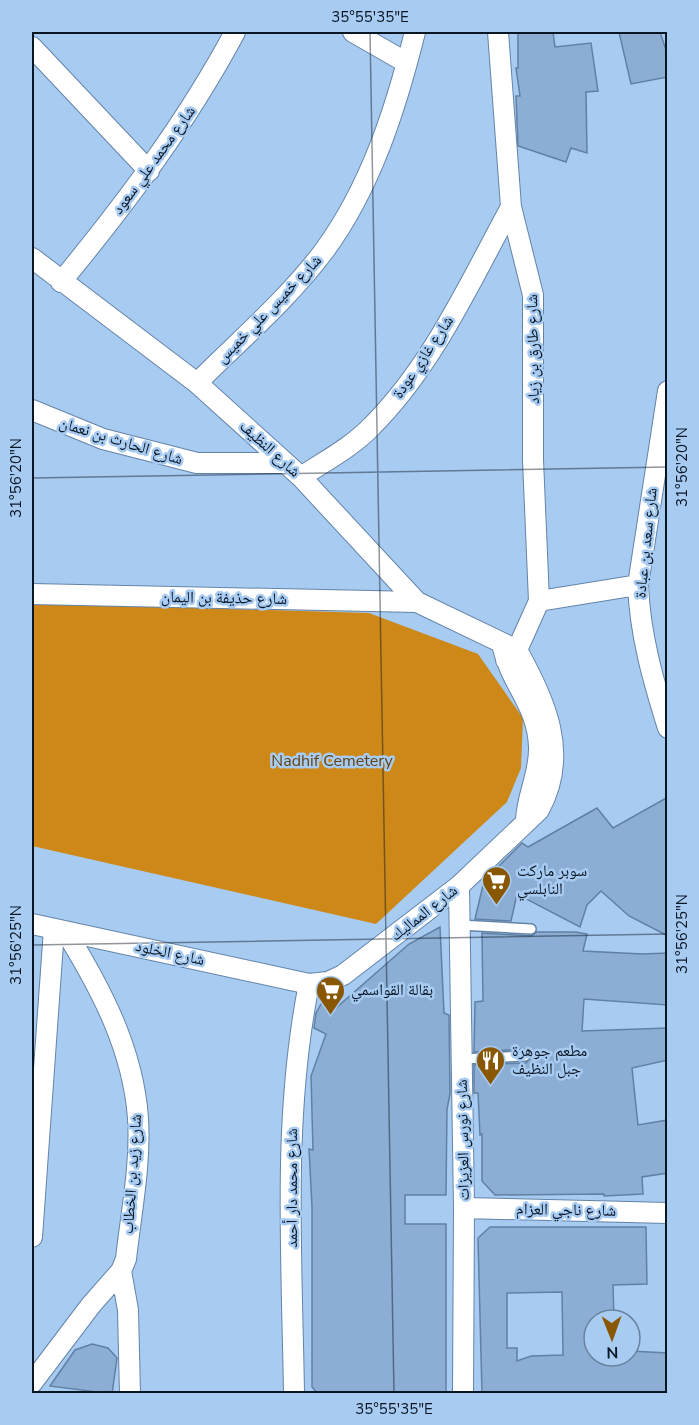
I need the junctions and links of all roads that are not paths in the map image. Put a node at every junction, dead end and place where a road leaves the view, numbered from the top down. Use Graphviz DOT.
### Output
graph roads {
  1 [pos="235,32"];
  2 [pos="353,32"];
  3 [pos="415,32"];
  4 [pos="498,32"];
  5 [pos="32,47"];
  6 [pos="407,63"];
  7 [pos="149,171"];
  8 [pos="511,207"];
  9 [pos="32,258"];
  10 [pos="61,282"];
  11 [pos="197,383"];
  12 [pos="668,391"];
  13 [pos="32,410"];
  14 [pos="285,463"];
  15 [pos="301,477"];
  16 [pos="638,585"];
  17 [pos="32,594"];
  18 [pos="539,601"];
  19 [pos="417,602"];
  20 [pos="508,651"];
  21 [pos="648,665"];
  22 [pos="668,677"];
  23 [pos="668,728"];
  24 [pos="459,886"];
  25 [pos="32,924"];
  26 [pos="460,925"];
  27 [pos="531,929"];
  28 [pos="60,930"];
  29 [pos="309,984"];
  30 [pos="525,1056"];
  31 [pos="462,1059"];
  32 [pos="464,1208"];
  33 [pos="668,1213"];
  34 [pos="32,1233"];
  35 [pos="124,1265"];
  36 [pos="32,1383"];
  37 [pos="130,1394"];
  38 [pos="294,1394"];
  39 [pos="463,1394"];
  1 -- 7 [label="street, شارع محمد علي سعود"];
  2 -- 6 [label="street"];
  3 -- 6 [label="street, شارع خميس علي خميس"];
  4 -- 8 [label="street, شارع طارق بن زياد"];
  5 -- 7 [label="street"];
  6 -- 11 [label="street, شارع خميس علي خميس"];
  7 -- 10 [label="street, شارع محمد علي سعود"];
  8 -- 15 [label="street, شارع غازي عودة"];
  8 -- 18 [label="street, شارع طارق بن زياد"];
  9 -- 10 [label="street, شارع النظيف"];
  10 -- 11 [label="street, شارع النظيف"];
  11 -- 14 [label="street, شارع النظيف"];
  12 -- 16 [label="street, شارع سعد بن عبادة"];
  13 -- 14 [label="street, شارع الحارث بن نعمان"];
  14 -- 15 [label="street, شارع النظيف"];
  15 -- 19 [label="street, شارع النظيف"];
  16 -- 18 [label="street"];
  16 -- 21 [label="street, شارع سعد بن عبادة"];
  17 -- 19 [label="street, شارع حذيفة بن اليمان"];
  18 -- 20 [label="street, شارع طارق بن زياد"];
  19 -- 20 [label="street, شارع النظيف"];
  20 -- 24 [label="street, شارع المماليك"];
  21 -- 22 [label="street"];
  21 -- 23 [label="street, شارع سعد بن عبادة"];
  24 -- 26 [label="street, شارع نورس العزيزات"];
  24 -- 29 [label="street, شارع المماليك"];
  25 -- 28 [label="street, شارع الخلود"];
  26 -- 27 [label="lane"];
  26 -- 31 [label="street, شارع نورس العزيزات"];
  28 -- 29 [label="street, شارع الخلود"];
  28 -- 34 [label="street"];
  28 -- 35 [label="street, شارع زيد بن الخطاب"];
  29 -- 38 [label="street, شارع محمد دار أحمد"];
  30 -- 31 [label="lane"];
  31 -- 32 [label="street, شارع نورس العزيزات"];
  32 -- 33 [label="street, شارع ناجي العزام"];
  32 -- 39 [label="street, شارع نورس العزيزات"];
  35 -- 36 [label="street"];
  35 -- 37 [label="street, شارع زيد بن الخطاب"];
}
